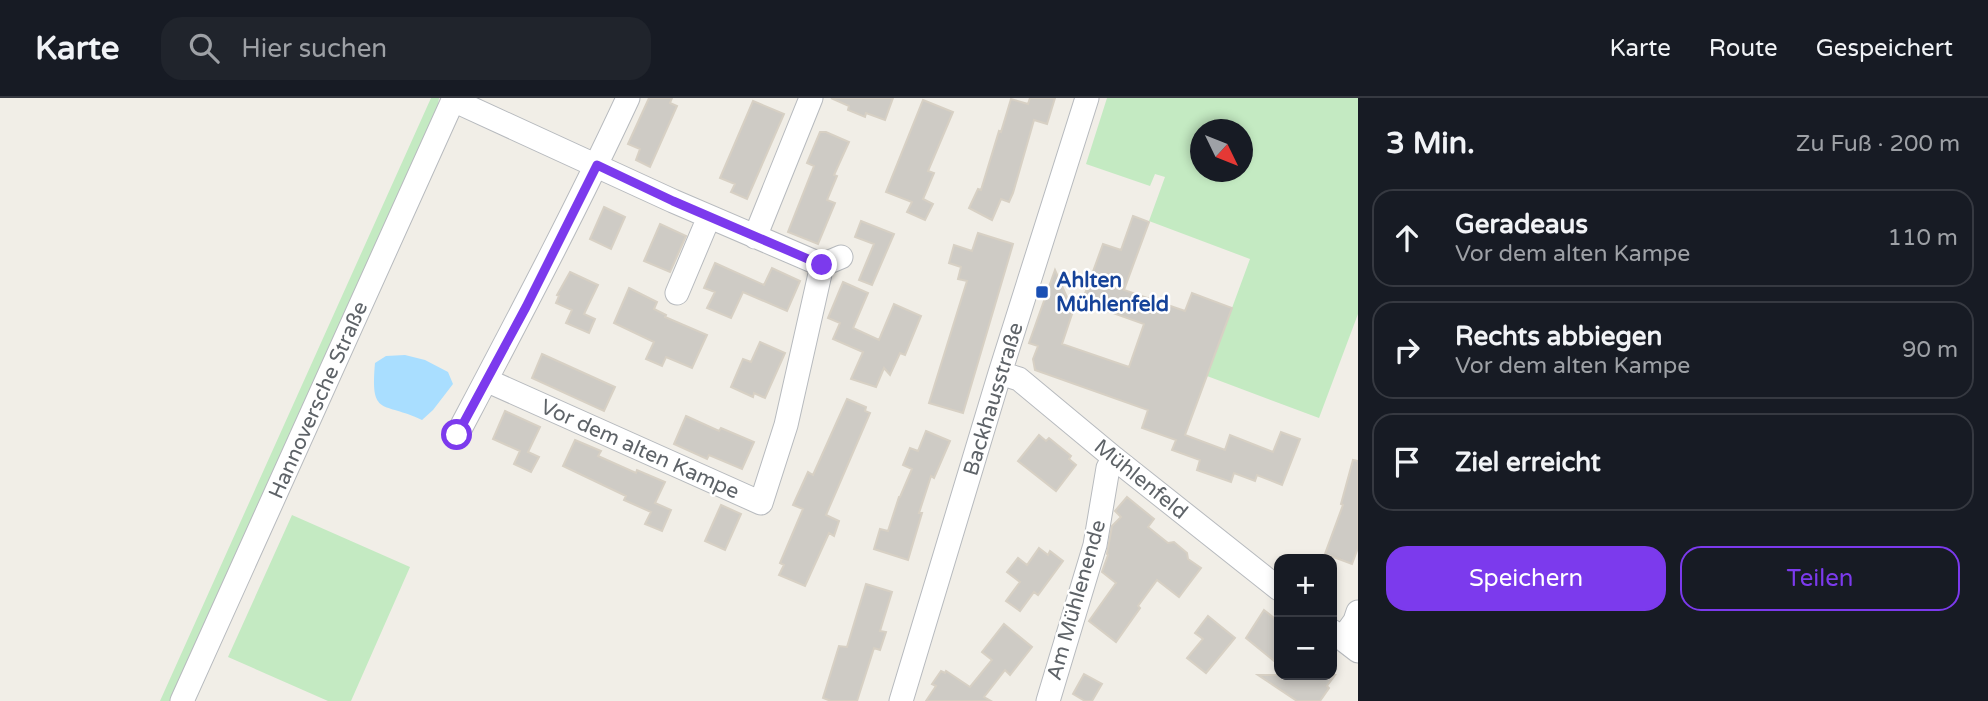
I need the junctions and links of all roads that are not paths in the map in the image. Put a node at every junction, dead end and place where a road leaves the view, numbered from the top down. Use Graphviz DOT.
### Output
graph roads {
  1 [pos="628,98"];
  2 [pos="811,98"];
  3 [pos="1087,98"];
  4 [pos="454,99"];
  5 [pos="597,165"];
  6 [pos="709,217"];
  7 [pos="755,237"];
  8 [pos="677,293"];
  9 [pos="1000,373"];
  10 [pos="486,380"];
  11 [pos="457,435"];
  12 [pos="1114,458"];
  13 [pos="1274,585"];
  14 [pos="1358,612"];
  15 [pos="1344,640"];
  16 [pos="182,701"];
  17 [pos="901,701"];
  18 [pos="1048,701"];
  1 -- 5 [label="street"];
  2 -- 7 [label="street"];
  3 -- 9 [label="street, Backhausstraße"];
  4 -- 5 [label="street, Vor dem alten Kampe"];
  4 -- 16 [label="street, Hannoversche Straße"];
  5 -- 6 [label="street, Vor dem alten Kampe"];
  5 -- 10 [label="street"];
  6 -- 7 [label="street, Vor dem alten Kampe"];
  6 -- 8 [label="street"];
  7 -- 10 [label="street, Vor dem alten Kampe"];
  9 -- 12 [label="street, Mühlenfeld"];
  9 -- 17 [label="street, Backhausstraße"];
  10 -- 11 [label="street"];
  12 -- 13 [label="street, Mühlenfeld"];
  12 -- 18 [label="street, Am Mühlenende"];
  14 -- 15 [label="street"];
}
